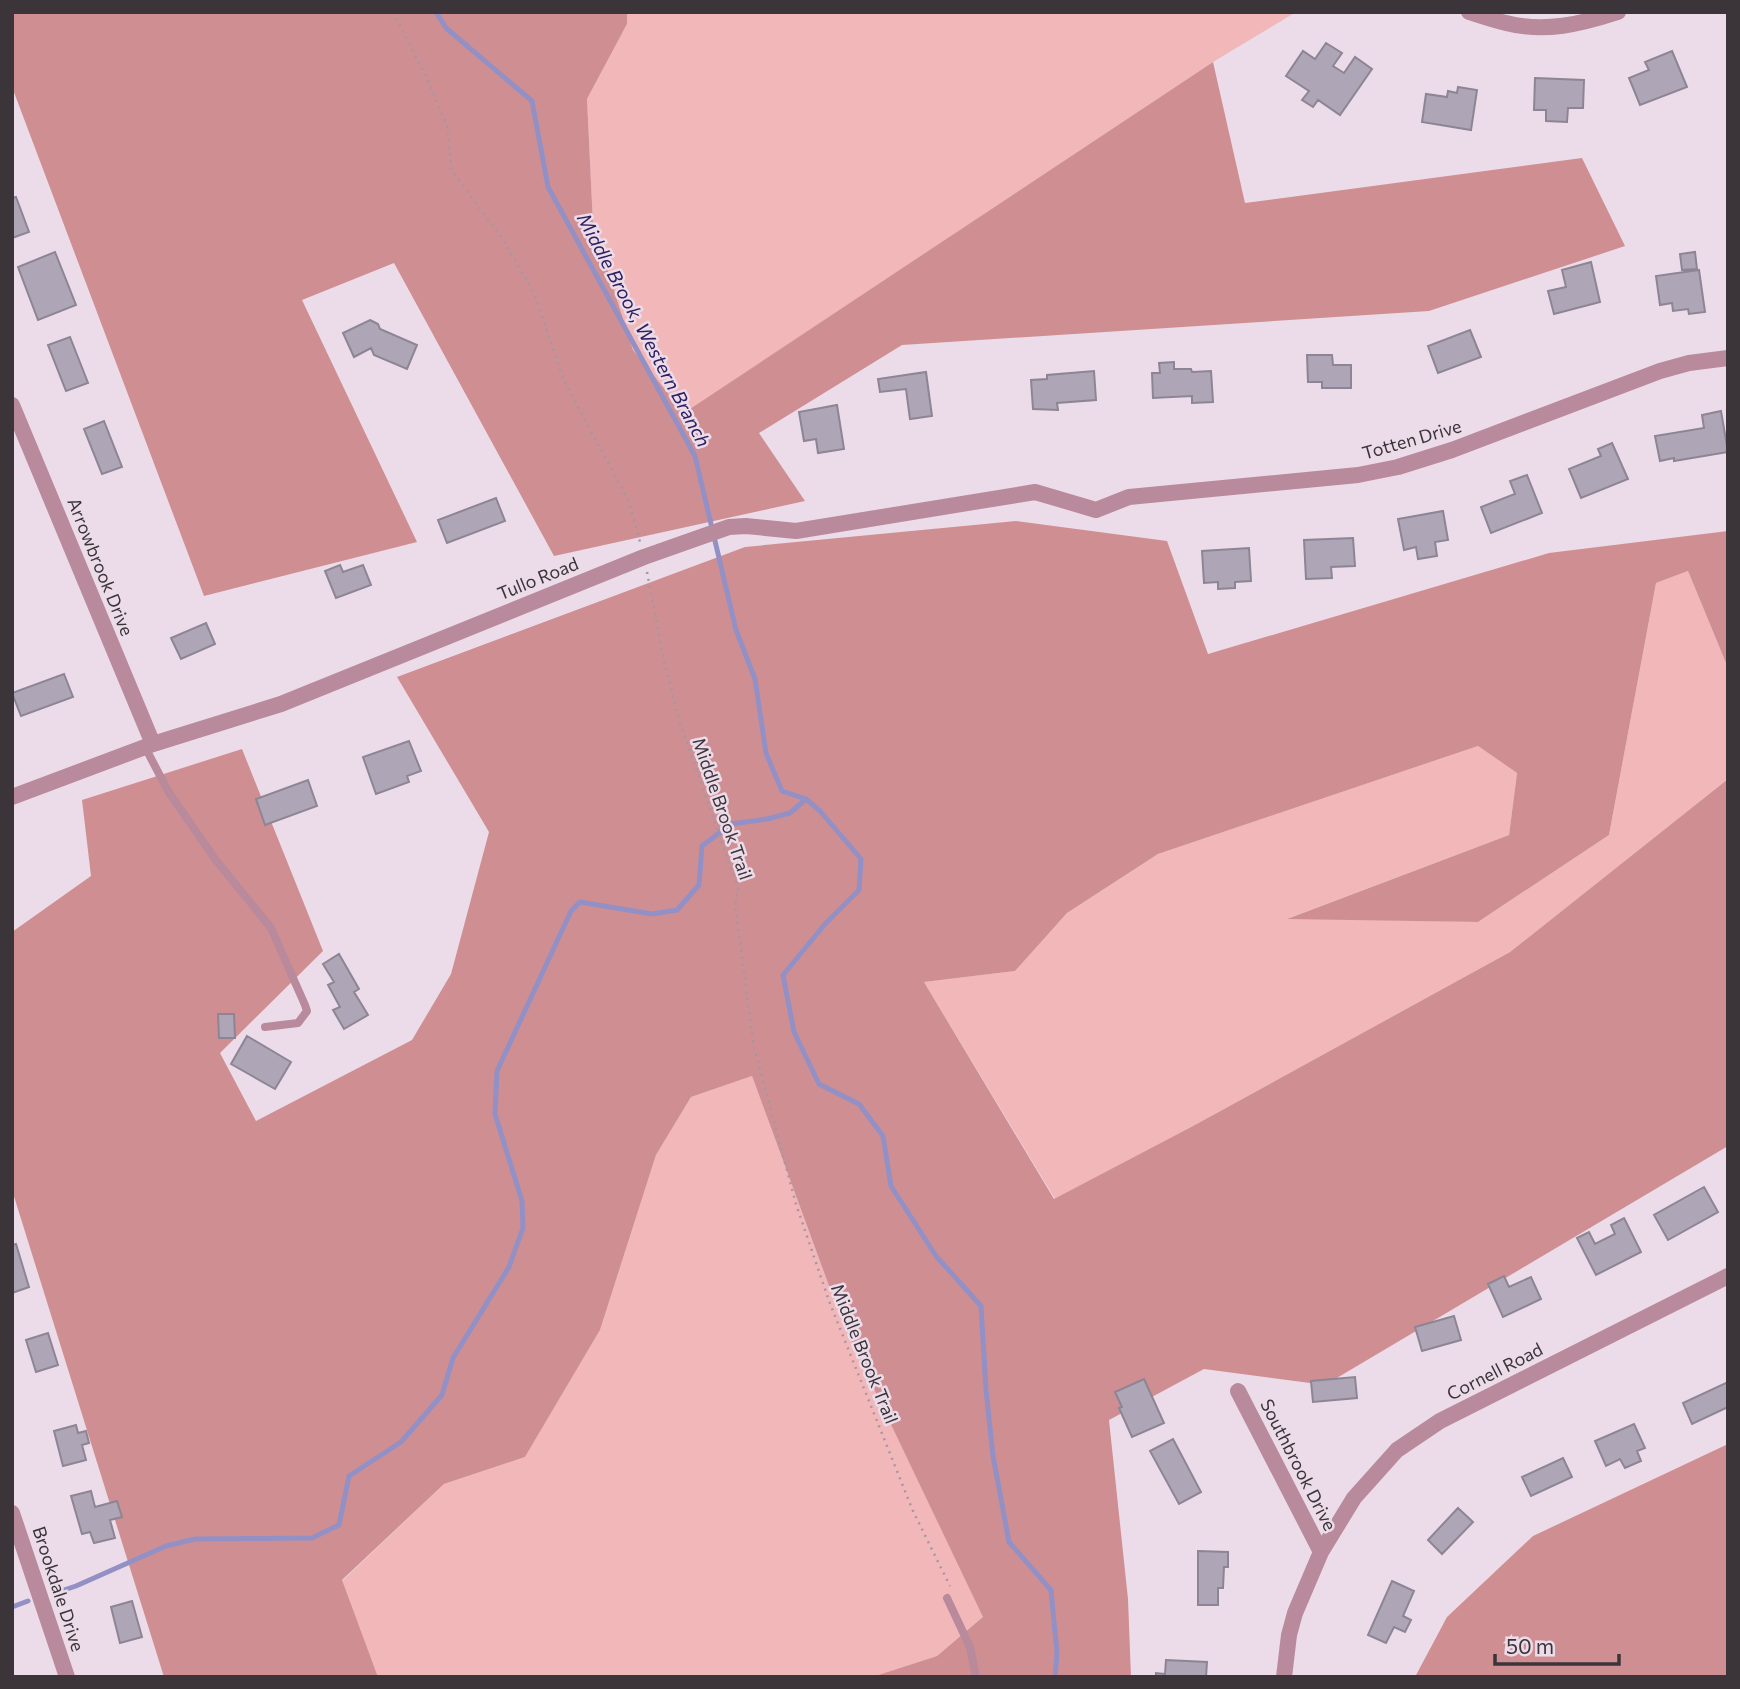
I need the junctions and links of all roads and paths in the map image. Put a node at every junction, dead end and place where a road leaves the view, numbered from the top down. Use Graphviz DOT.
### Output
graph roads {
  1 [pos="393,12"];
  2 [pos="1469,12"];
  3 [pos="1618,12"];
  4 [pos="1728,358"];
  5 [pos="12,405"];
  6 [pos="1096,510"];
  7 [pos="644,557"];
  8 [pos="149,745"];
  9 [pos="12,797"];
  10 [pos="265,1027"];
  11 [pos="1728,1276"];
  12 [pos="1238,1391"];
  13 [pos="12,1513"];
  14 [pos="1321,1552"];
  15 [pos="951,1596"];
  16 [pos="67,1677"];
  17 [pos="976,1677"];
  18 [pos="1284,1677"];
  1 -- 7 [label="path, Middle Brook Trail"];
  2 -- 3 [label="street"];
  4 -- 6 [label="street, Totten Drive"];
  5 -- 8 [label="street, Arrowbrook Drive"];
  6 -- 7 [label="street, Tullo Road"];
  7 -- 8 [label="street, Tullo Road"];
  7 -- 15 [label="path, Middle Brook Trail"];
  8 -- 9 [label="street, Tullo Road"];
  8 -- 10 [label="lane"];
  11 -- 14 [label="street, Cornell Road"];
  12 -- 14 [label="street, Southbrook Drive"];
  13 -- 16 [label="street, Brookdale Drive"];
  14 -- 18 [label="street, Southbrook Drive"];
  15 -- 17 [label="lane"];
}
